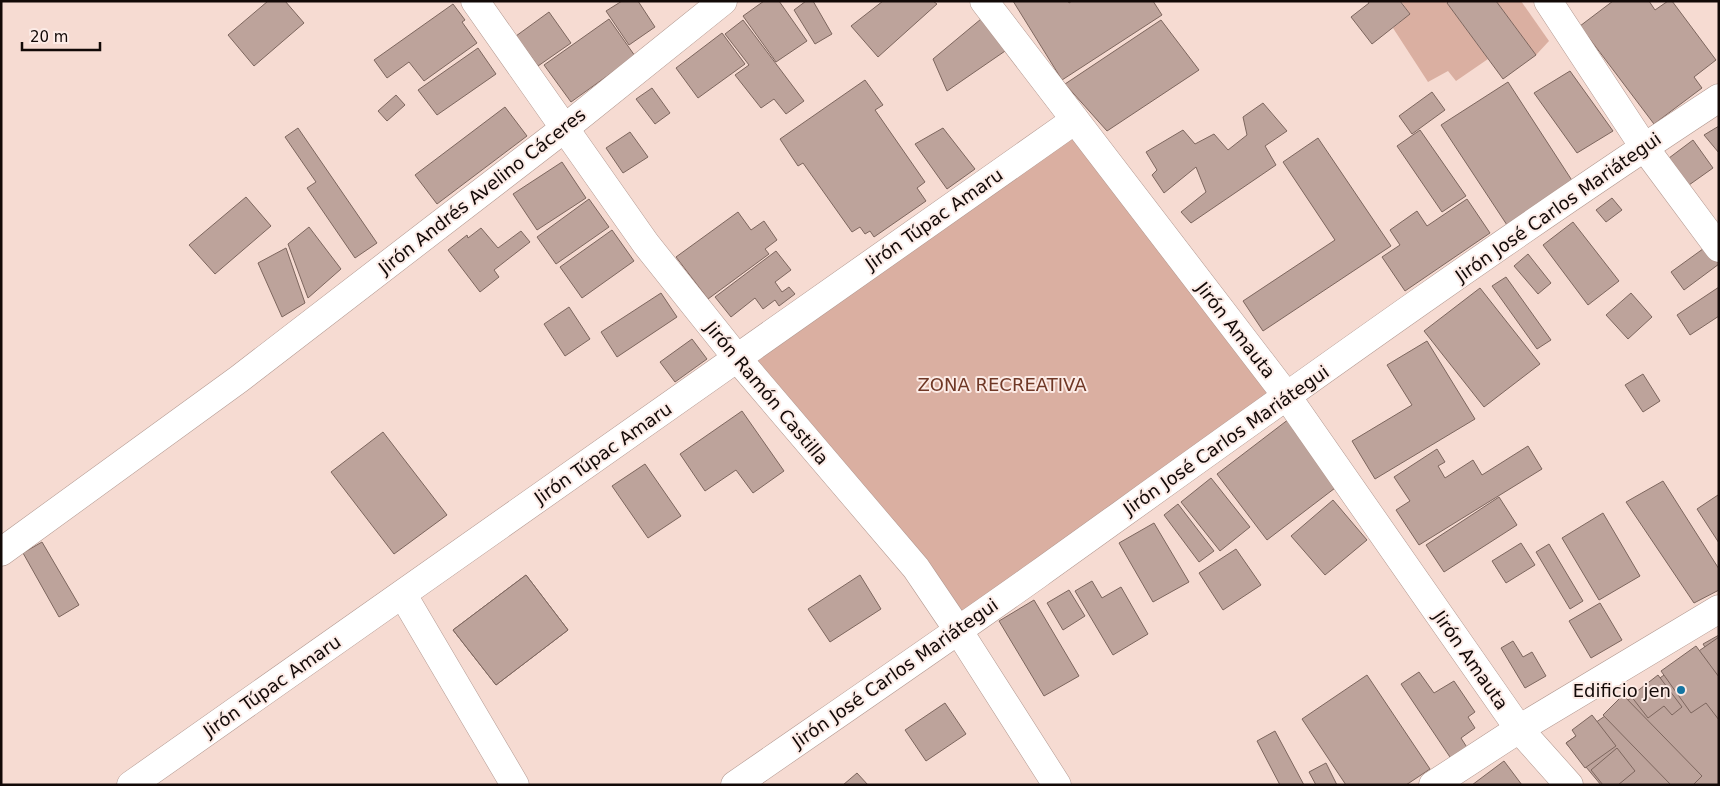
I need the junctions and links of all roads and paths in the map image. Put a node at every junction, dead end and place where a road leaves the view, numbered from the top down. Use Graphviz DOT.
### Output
graph roads {
  1 [pos="476,1"];
  2 [pos="723,1"];
  3 [pos="984,1"];
  4 [pos="1548,1"];
  5 [pos="1719,98"];
  6 [pos="1075,120"];
  7 [pos="565,128"];
  8 [pos="1644,147"];
  9 [pos="1719,248"];
  10 [pos="737,358"];
  11 [pos="1286,395"];
  12 [pos="1,552"];
  13 [pos="402,595"];
  14 [pos="1719,609"];
  15 [pos="958,630"];
  16 [pos="1519,729"];
  17 [pos="130,785"];
  18 [pos="515,785"];
  19 [pos="735,785"];
  20 [pos="1056,785"];
  21 [pos="1433,785"];
  22 [pos="1569,785"];
  1 -- 7 [label="street, Jirón Ramón Castilla"];
  2 -- 7 [label="street, Jirón Andrés Avelino Cáceres"];
  3 -- 6 [label="street, Jirón Amauta"];
  4 -- 8 [label="street"];
  5 -- 8 [label="street, Jirón José Carlos Mariátegui"];
  6 -- 10 [label="street, Jirón Túpac Amaru"];
  6 -- 11 [label="street, Jirón Amauta"];
  7 -- 10 [label="street, Jirón Ramón Castilla"];
  7 -- 12 [label="street, Jirón Andrés Avelino Cáceres"];
  8 -- 9 [label="street"];
  8 -- 11 [label="street, Jirón José Carlos Mariátegui"];
  10 -- 13 [label="street, Jirón Túpac Amaru"];
  10 -- 15 [label="street, Jirón Ramón Castilla"];
  11 -- 15 [label="street, Jirón José Carlos Mariátegui"];
  11 -- 16 [label="street, Jirón Amauta"];
  13 -- 17 [label="street, Jirón Túpac Amaru"];
  13 -- 18 [label="street"];
  14 -- 16 [label="street"];
  15 -- 19 [label="street, Jirón José Carlos Mariátegui"];
  15 -- 20 [label="street, Jirón Ramón Castilla"];
  16 -- 21 [label="street"];
  16 -- 22 [label="street, Jirón Amauta"];
}
